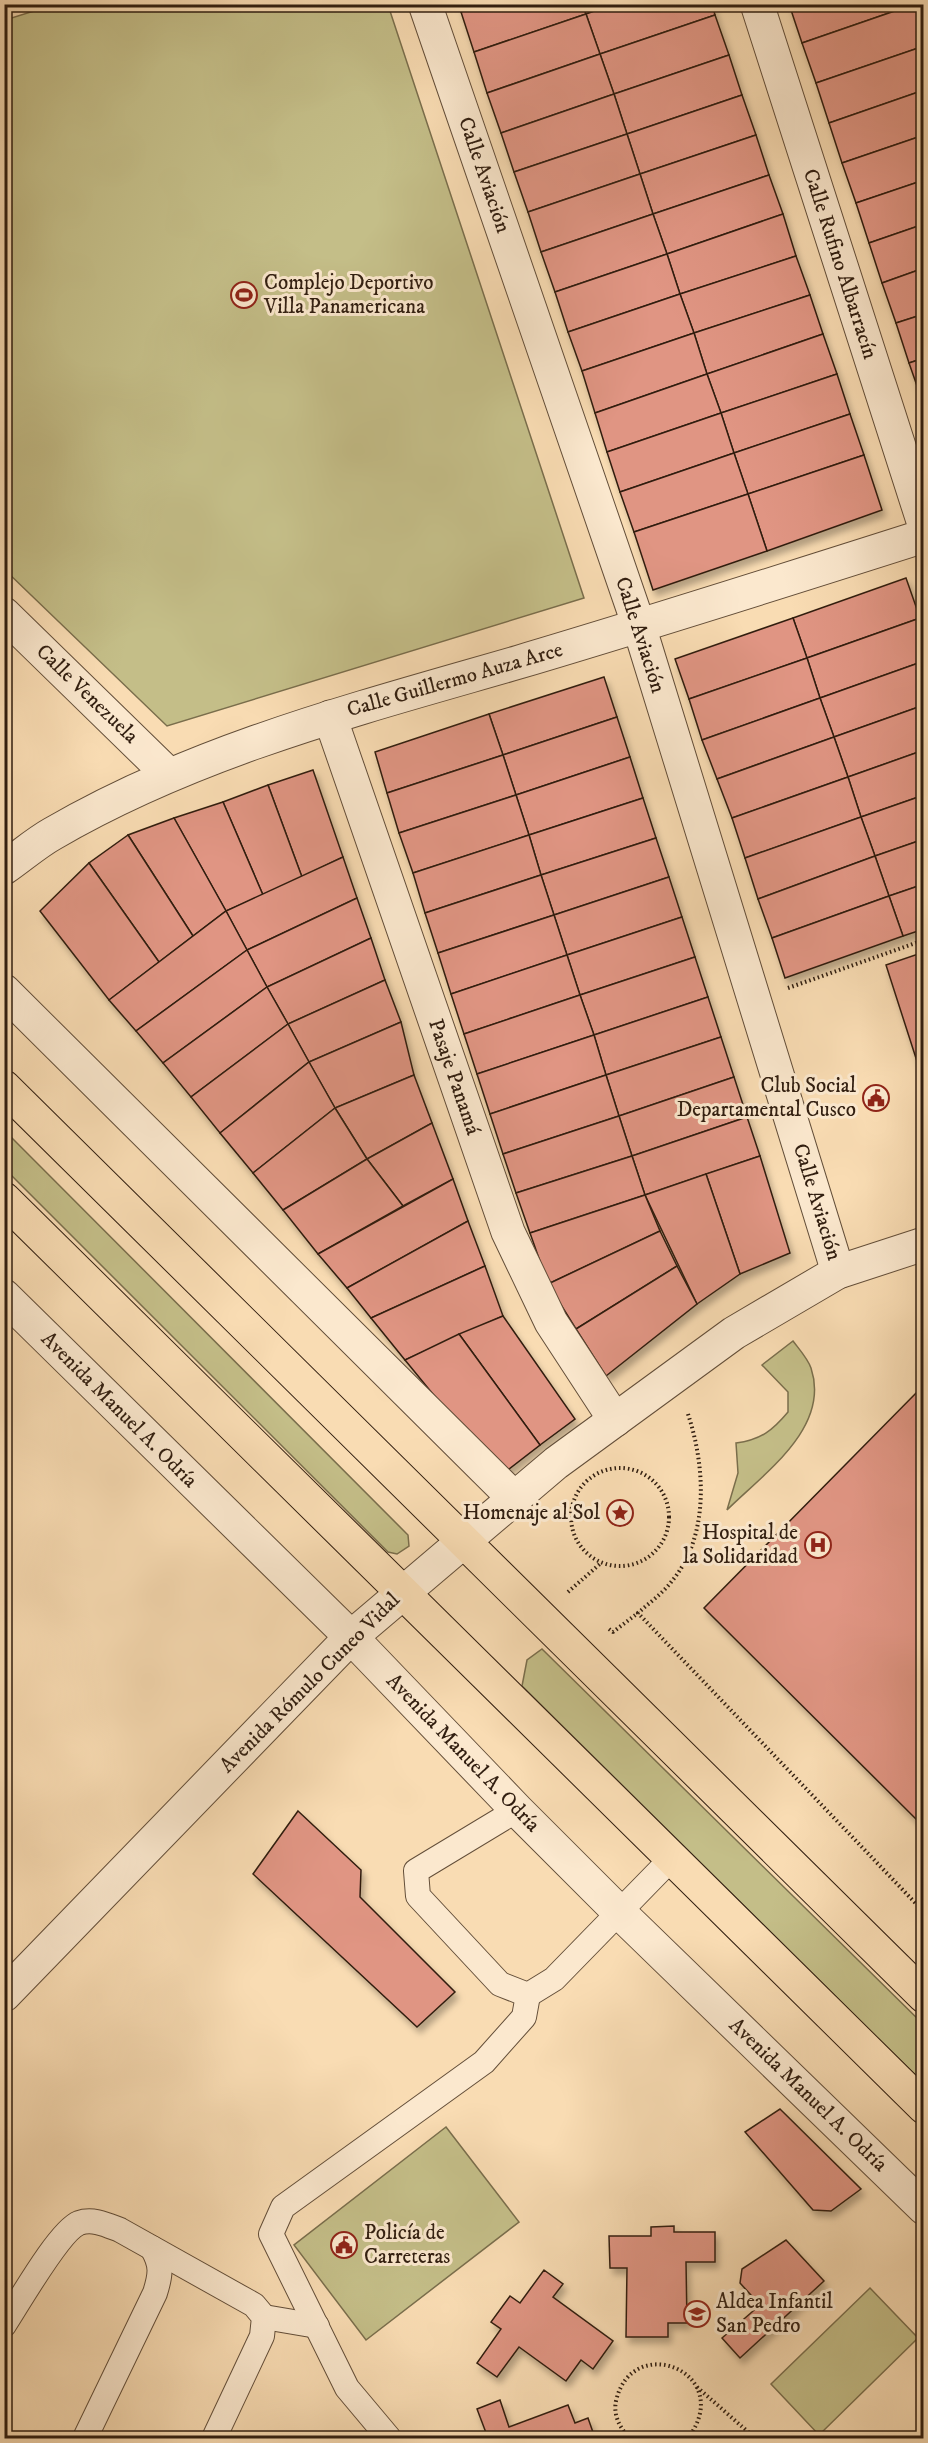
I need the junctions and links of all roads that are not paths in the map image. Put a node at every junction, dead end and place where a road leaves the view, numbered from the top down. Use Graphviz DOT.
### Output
graph roads {
  1 [pos="426,4"];
  2 [pos="757,4"];
  3 [pos="924,524"];
  4 [pos="924,536"];
  5 [pos="4,614"];
  6 [pos="639,626"];
  7 [pos="330,717"];
  8 [pos="169,774"];
  9 [pos="4,868"];
  10 [pos="4,991"];
  11 [pos="4,1087"];
  12 [pos="4,1199"];
  13 [pos="924,1244"];
  14 [pos="838,1272"];
  15 [pos="4,1296"];
  16 [pos="615,1420"];
  17 [pos="514,1498"];
  18 [pos="463,1541"];
  19 [pos="403,1591"];
  20 [pos="351,1636"];
  21 [pos="517,1810"];
  22 [pos="672,1858"];
  23 [pos="620,1913"];
  24 [pos="4,1995"];
  25 [pos="528,1995"];
  26 [pos="924,1996"];
  27 [pos="924,2107"];
  28 [pos="924,2208"];
  29 [pos="152,2248"];
  30 [pos="198,2273"];
  31 [pos="155,2294"];
  32 [pos="264,2317"];
  33 [pos="4,2325"];
  34 [pos="317,2326"];
  35 [pos="87,2437"];
  36 [pos="214,2439"];
  37 [pos="389,2439"];
  1 -- 6 [label="street, Calle Aviación"];
  2 -- 3 [label="street, Calle Rufino Albarracín"];
  4 -- 6 [label="street, Calle Guillermo Auza Arce"];
  5 -- 8 [label="street, Calle Venezuela"];
  6 -- 7 [label="street, Calle Guillermo Auza Arce"];
  6 -- 14 [label="street, Calle Aviación"];
  7 -- 8 [label="street, Calle Guillermo Auza Arce"];
  7 -- 16 [label="street, Pasaje Panamá"];
  8 -- 9 [label="street, Calle Guillermo Auza Arce"];
  10 -- 17 [label="street"];
  11 -- 18 [label="highway"];
  12 -- 19 [label="highway"];
  13 -- 14 [label="street, Avenida Rómulo Cuneo Vidal"];
  14 -- 16 [label="street, Avenida Rómulo Cuneo Vidal"];
  15 -- 20 [label="street, Avenida Manuel A. Odría"];
  16 -- 17 [label="street, Avenida Rómulo Cuneo Vidal"];
  17 -- 18 [label="street, Avenida Rómulo Cuneo Vidal"];
  18 -- 19 [label="street, Avenida Rómulo Cuneo Vidal"];
  18 -- 26 [label="highway"];
  19 -- 20 [label="street, Avenida Rómulo Cuneo Vidal"];
  19 -- 22 [label="highway"];
  20 -- 21 [label="street, Avenida Manuel A. Odría"];
  20 -- 24 [label="street, Avenida Rómulo Cuneo Vidal"];
  21 -- 23 [label="street, Avenida Manuel A. Odría"];
  21 -- 25 [label="lane"];
  22 -- 23 [label="lane"];
  22 -- 27 [label="highway"];
  23 -- 25 [label="lane"];
  23 -- 28 [label="street, Avenida Manuel A. Odría"];
  25 -- 34 [label="lane"];
  29 -- 30 [label="lane"];
  29 -- 31 [label="lane"];
  29 -- 33 [label="lane"];
  30 -- 31 [label="lane"];
  30 -- 32 [label="lane"];
  31 -- 35 [label="lane"];
  32 -- 34 [label="lane"];
  32 -- 36 [label="lane"];
  34 -- 37 [label="lane"];
}
